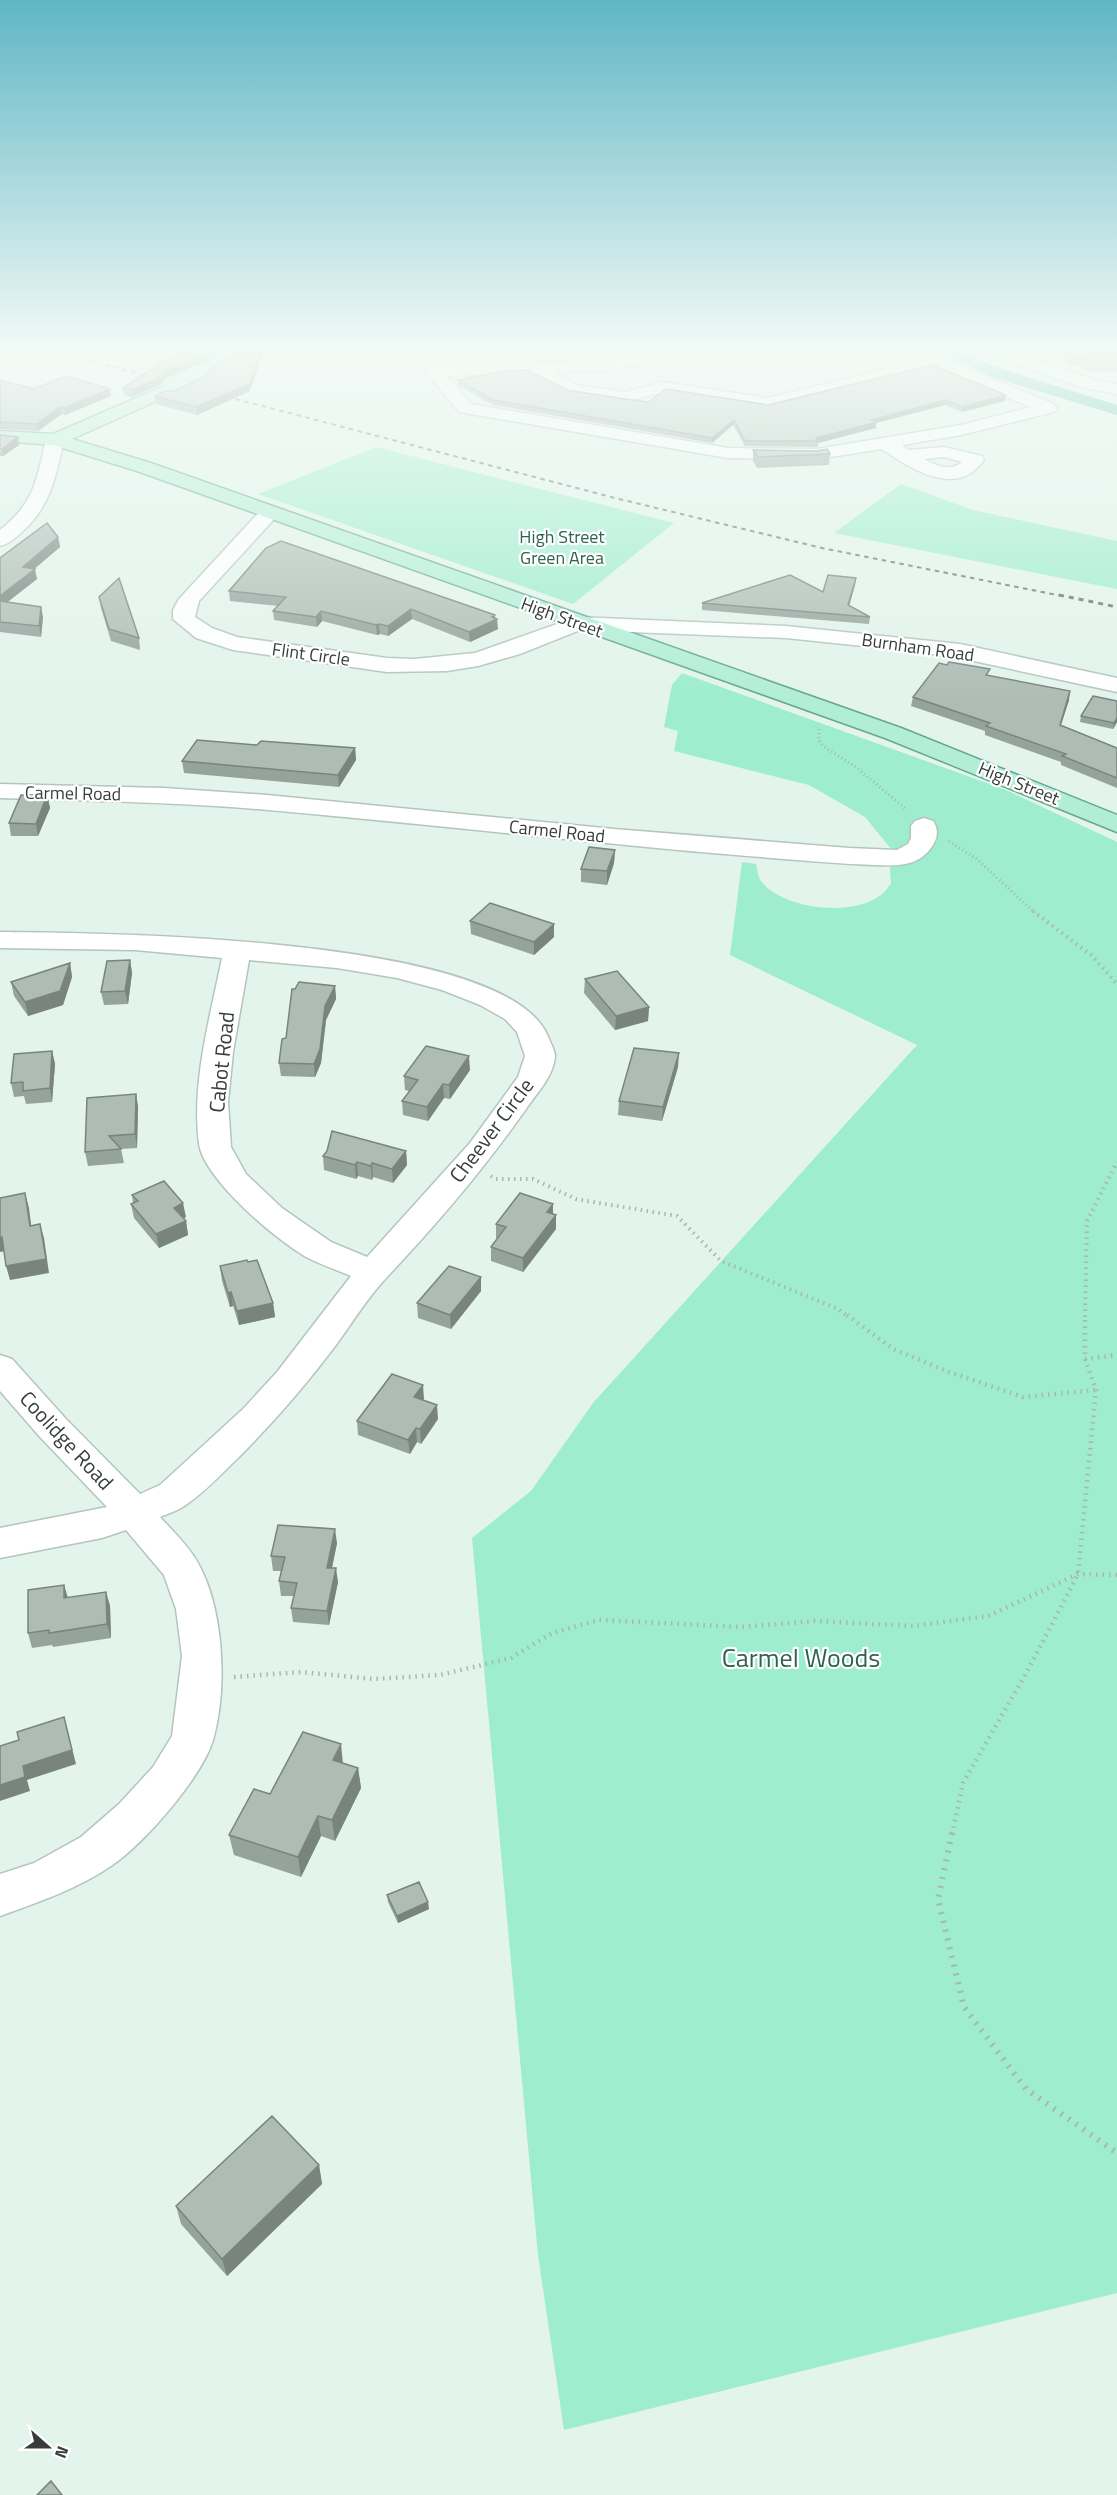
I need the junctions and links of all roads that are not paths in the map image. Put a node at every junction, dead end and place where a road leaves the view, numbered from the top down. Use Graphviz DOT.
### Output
graph roads {
  1 [pos="49,465"];
  2 [pos="139,465"];
  3 [pos="270,512"];
  4 [pos="0,540"];
  5 [pos="577,623"];
  6 [pos="717,628"];
  7 [pos="693,664"];
  8 [pos="1117,685"];
  9 [pos="0,791"];
  10 [pos="1117,824"];
  11 [pos="924,826"];
  12 [pos="0,940"];
  13 [pos="237,952"];
  14 [pos="372,1272"];
  15 [pos="0,1368"];
  16 [pos="133,1513"];
  17 [pos="0,1543"];
  18 [pos="0,1895"];
  1 -- 4 [label="street"];
  2 -- 3 [label="main road, High Street"];
  3 -- 5 [label="main road, High Street"];
  3 -- 5 [label="street, Flint Circle"];
  5 -- 6 [label="street, Burnham Road"];
  5 -- 7 [label="main road, High Street"];
  6 -- 7 [label="street"];
  6 -- 8 [label="street, Burnham Road"];
  7 -- 10 [label="main road, High Street"];
  9 -- 11 [label="street, Carmel Road"];
  12 -- 13 [label="street, Cheever Circle"];
  13 -- 14 [label="street, Cabot Road"];
  13 -- 14 [label="street, Cheever Circle"];
  14 -- 16 [label="street, Cheever Circle"];
  15 -- 16 [label="street, Coolidge Road"];
  16 -- 17 [label="street, Cheever Circle"];
  16 -- 18 [label="street, Coolidge Road"];
}
